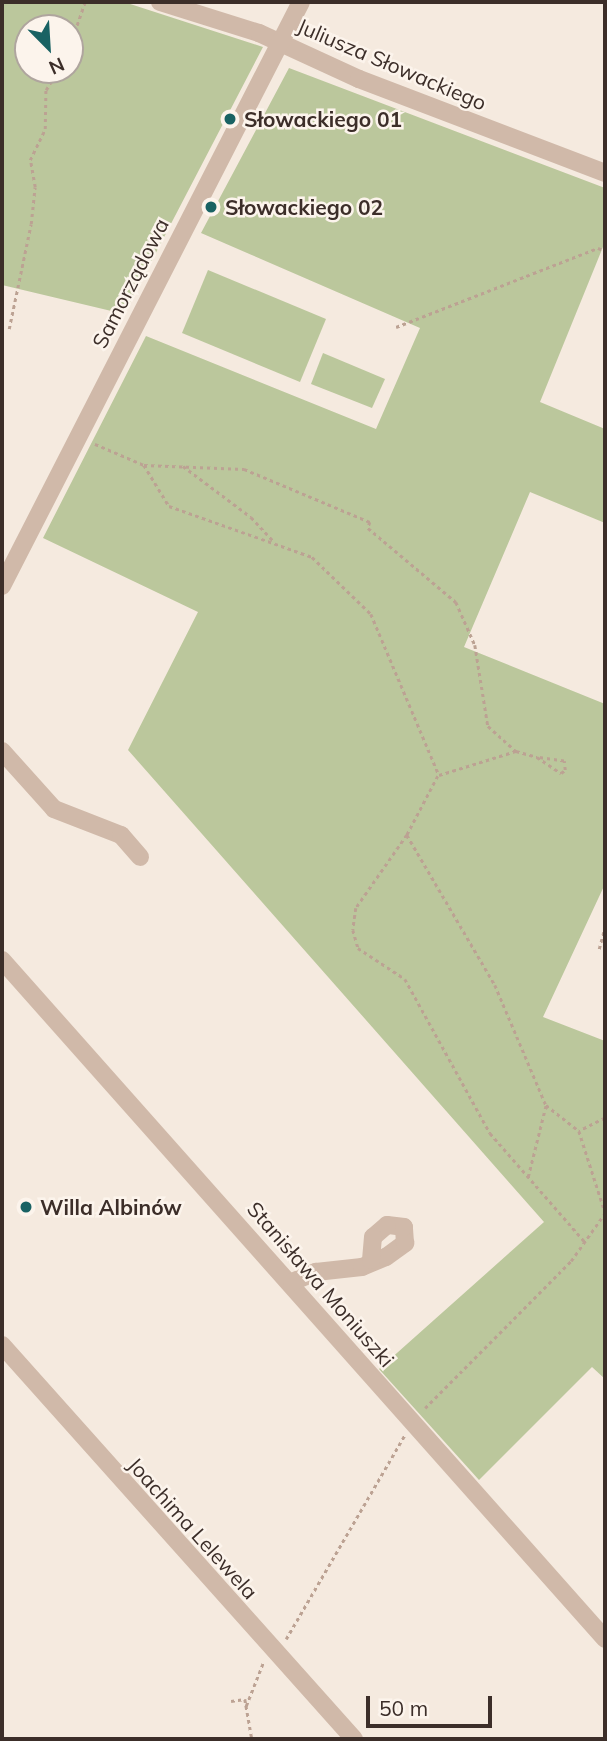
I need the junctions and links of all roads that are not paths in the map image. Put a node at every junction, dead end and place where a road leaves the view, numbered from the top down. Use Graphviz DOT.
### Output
graph roads {
  1 [pos="160,2"];
  2 [pos="301,2"];
  3 [pos="280,42"];
  4 [pos="605,173"];
  5 [pos="2,586"];
  6 [pos="2,751"];
  7 [pos="140,857"];
  8 [pos="2,960"];
  9 [pos="371,1260"];
  10 [pos="292,1282"];
  11 [pos="2,1345"];
  12 [pos="605,1639"];
  13 [pos="354,1739"];
  1 -- 3 [label="street, Juliusza Słowackiego"];
  2 -- 3 [label="street, Samorządowa"];
  3 -- 4 [label="street, Juliusza Słowackiego"];
  3 -- 5 [label="street, Samorządowa"];
  6 -- 7 [label="street"];
  8 -- 10 [label="street, Stanisława Moniuszki"];
  9 -- 10 [label="street"];
  10 -- 12 [label="street, Stanisława Moniuszki"];
  11 -- 13 [label="street, Joachima Lelewela"];
}
